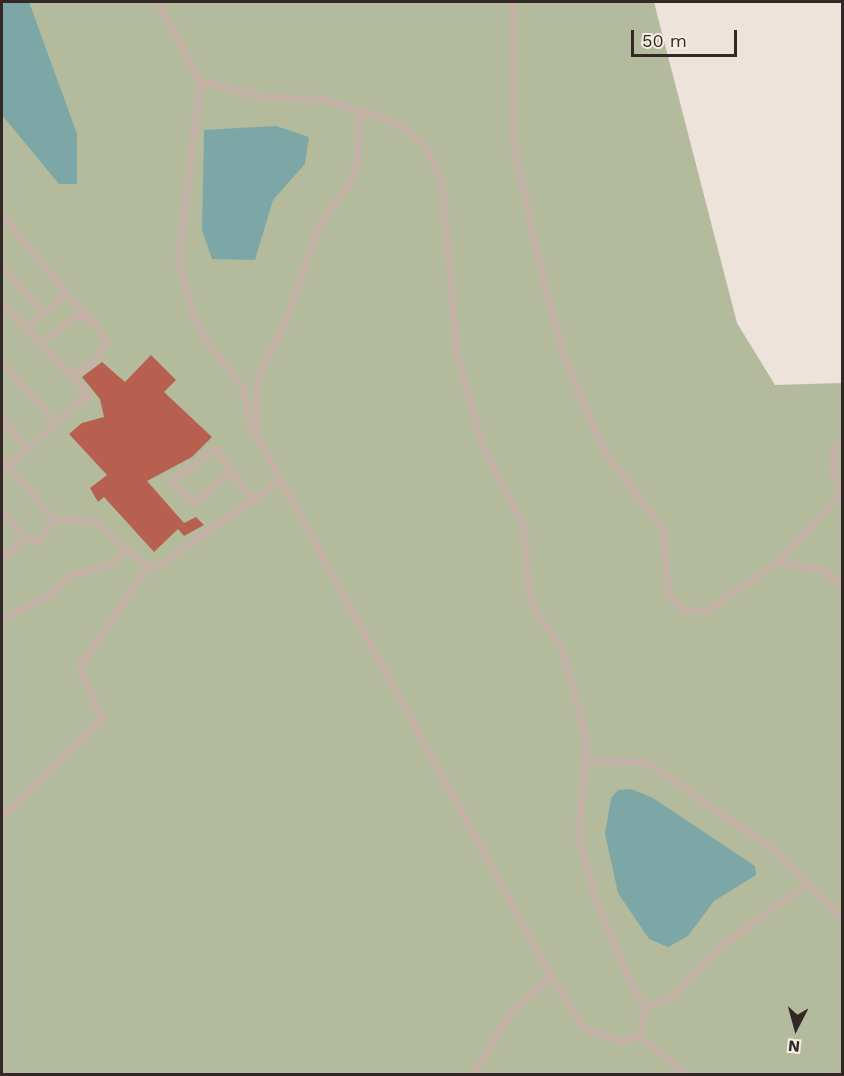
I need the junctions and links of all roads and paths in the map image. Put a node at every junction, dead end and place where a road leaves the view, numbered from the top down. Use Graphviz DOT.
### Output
graph roads {
  1 [pos="157,2"];
  2 [pos="513,2"];
  3 [pos="200,81"];
  4 [pos="359,110"];
  5 [pos="2,215"];
  6 [pos="2,266"];
  7 [pos="66,293"];
  8 [pos="2,303"];
  9 [pos="43,313"];
  10 [pos="92,320"];
  11 [pos="25,328"];
  12 [pos="40,344"];
  13 [pos="2,364"];
  14 [pos="9,372"];
  15 [pos="69,374"];
  16 [pos="2,378"];
  17 [pos="2,419"];
  18 [pos="56,422"];
  19 [pos="258,438"];
  20 [pos="843,440"];
  21 [pos="27,448"];
  22 [pos="2,459"];
  23 [pos="4,468"];
  24 [pos="232,471"];
  25 [pos="279,481"];
  26 [pos="252,500"];
  27 [pos="2,512"];
  28 [pos="53,518"];
  29 [pos="24,536"];
  30 [pos="128,549"];
  31 [pos="2,559"];
  32 [pos="777,562"];
  33 [pos="149,564"];
  34 [pos="843,585"];
  35 [pos="2,619"];
  36 [pos="588,761"];
  37 [pos="2,816"];
  38 [pos="807,883"];
  39 [pos="843,919"];
  40 [pos="550,976"];
  41 [pos="646,1007"];
  42 [pos="639,1035"];
  43 [pos="472,1074"];
  44 [pos="686,1074"];
  1 -- 3 [label="lane"];
  2 -- 32 [label="lane"];
  3 -- 4 [label="lane"];
  3 -- 19 [label="lane"];
  4 -- 19 [label="lane"];
  4 -- 36 [label="lane"];
  5 -- 7 [label="lane"];
  6 -- 9 [label="lane"];
  7 -- 9 [label="lane"];
  7 -- 10 [label="lane"];
  8 -- 11 [label="lane"];
  9 -- 11 [label="lane"];
  10 -- 12 [label="lane"];
  10 -- 15 [label="lane"];
  11 -- 12 [label="lane"];
  12 -- 15 [label="lane"];
  13 -- 14 [label="lane"];
  14 -- 16 [label="lane"];
  14 -- 18 [label="lane"];
  15 -- 18 [label="lane"];
  17 -- 21 [label="lane"];
  18 -- 21 [label="lane"];
  19 -- 25 [label="lane"];
  20 -- 32 [label="lane"];
  21 -- 23 [label="lane"];
  22 -- 23 [label="lane"];
  23 -- 28 [label="lane"];
  24 -- 24 [label="lane"];
  24 -- 26 [label="lane"];
  25 -- 26 [label="lane"];
  25 -- 40 [label="lane"];
  26 -- 33 [label="lane"];
  27 -- 29 [label="lane"];
  28 -- 29 [label="lane"];
  28 -- 30 [label="lane"];
  29 -- 31 [label="lane"];
  30 -- 33 [label="lane"];
  30 -- 35 [label="lane"];
  32 -- 34 [label="lane"];
  33 -- 37 [label="lane"];
  36 -- 38 [label="lane"];
  36 -- 41 [label="lane"];
  38 -- 39 [label="lane"];
  38 -- 41 [label="lane"];
  40 -- 42 [label="lane"];
  40 -- 43 [label="lane"];
  41 -- 42 [label="lane"];
  42 -- 44 [label="lane"];
}
